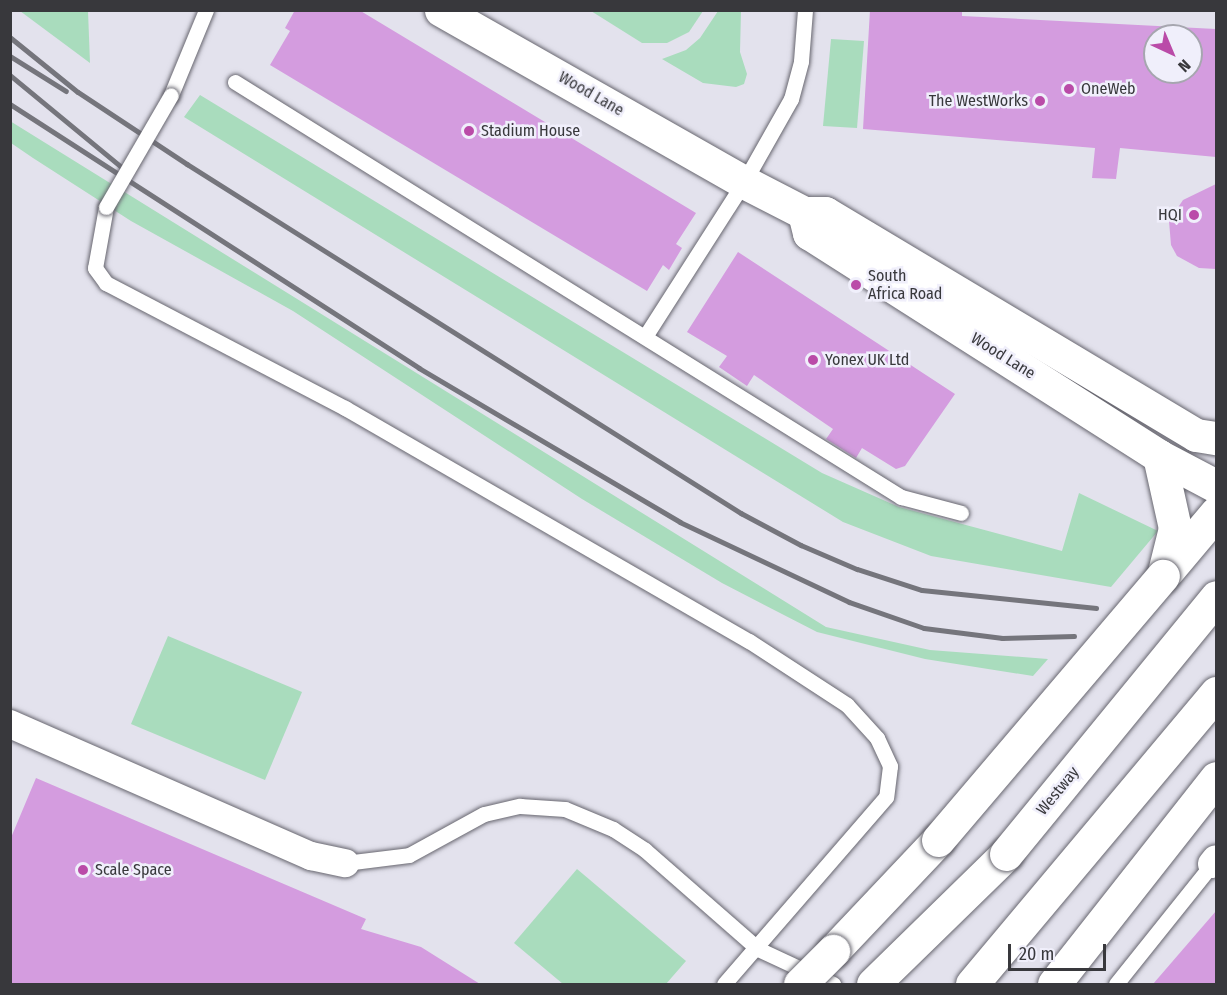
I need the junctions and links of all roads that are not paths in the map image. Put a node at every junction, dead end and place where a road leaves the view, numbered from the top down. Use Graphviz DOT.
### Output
graph roads {
  1 [pos="206,10"];
  2 [pos="441,10"];
  3 [pos="805,10"];
  4 [pos="235,81"];
  5 [pos="744,182"];
  6 [pos="804,213"];
  7 [pos="646,335"];
  8 [pos="1216,438"];
  9 [pos="1159,456"];
  10 [pos="1216,486"];
  11 [pos="961,513"];
  12 [pos="1216,513"];
  13 [pos="1163,576"];
  14 [pos="1216,597"];
  15 [pos="1216,693"];
  16 [pos="10,724"];
  17 [pos="1216,778"];
  18 [pos="1099,836"];
  19 [pos="1006,854"];
  20 [pos="1214,861"];
  21 [pos="345,863"];
  22 [pos="758,950"];
  23 [pos="724,984"];
  24 [pos="800,984"];
  25 [pos="833,984"];
  26 [pos="873,984"];
  27 [pos="899,984"];
  28 [pos="972,984"];
  29 [pos="998,984"];
  30 [pos="1054,984"];
  31 [pos="1116,984"];
  1 -- 22 [label="lane, bridge"];
  2 -- 5 [label="main road, Wood Lane"];
  3 -- 5 [label="lane"];
  4 -- 7 [label="lane"];
  5 -- 6 [label="main road, Wood Lane"];
  5 -- 7 [label="lane"];
  6 -- 8 [label="main road, Wood Lane"];
  6 -- 9 [label="main road, Wood Lane"];
  7 -- 11 [label="lane"];
  9 -- 10 [label="main road, Wood Lane"];
  9 -- 13 [label="main road"];
  12 -- 13 [label="main road"];
  13 -- 24 [label="main road, bridge"];
  14 -- 19 [label="main road, Westway, bridge"];
  15 -- 18 [label="main road"];
  16 -- 21 [label="street"];
  17 -- 30 [label="main road"];
  18 -- 28 [label="main road"];
  18 -- 29 [label="main road"];
  19 -- 26 [label="main road"];
  19 -- 27 [label="main road, Westway"];
  20 -- 31 [label="lane"];
  21 -- 22 [label="lane"];
  22 -- 23 [label="lane"];
  22 -- 25 [label="lane"];
}
